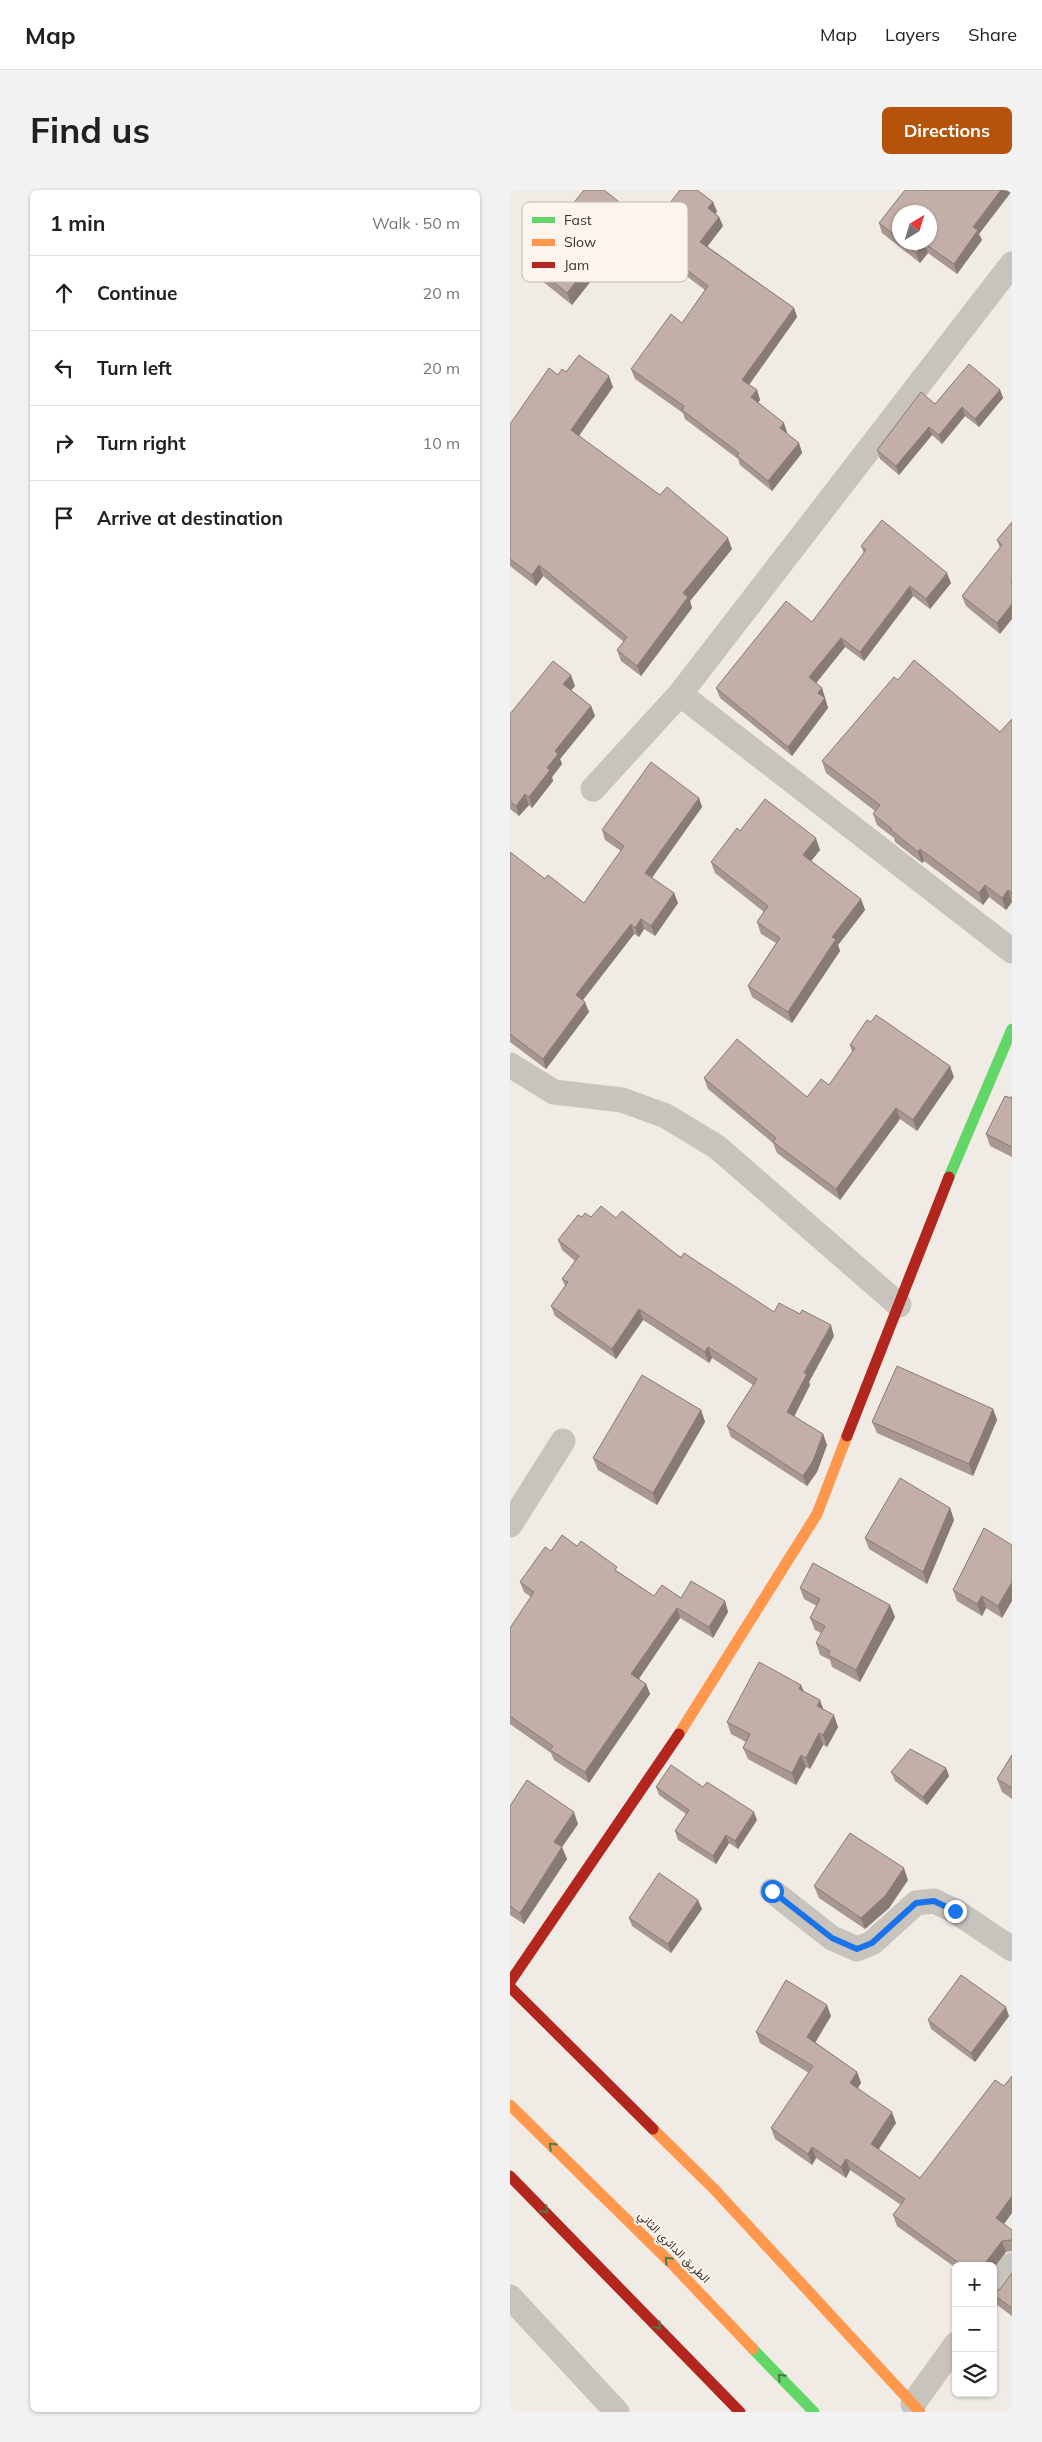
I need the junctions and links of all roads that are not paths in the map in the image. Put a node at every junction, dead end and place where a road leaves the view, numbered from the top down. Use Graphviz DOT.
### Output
graph roads {
  1 [pos="1012,264"];
  2 [pos="680,694"];
  3 [pos="593,789"];
  4 [pos="1012,950"];
  5 [pos="1012,1029"];
  6 [pos="510,1065"];
  7 [pos="899,1305"];
  8 [pos="563,1441"];
  9 [pos="510,1525"];
  10 [pos="772,1891"];
  11 [pos="1012,1949"];
  12 [pos="510,1982"];
  13 [pos="510,1987"];
  14 [pos="510,2105"];
  15 [pos="510,2176"];
  16 [pos="1012,2265"];
  17 [pos="997,2286"];
  18 [pos="510,2297"];
  19 [pos="952,2350"];
  20 [pos="916,2408"];
  21 [pos="615,2411"];
  22 [pos="740,2412"];
  23 [pos="814,2412"];
  1 -- 2 [label="street"];
  2 -- 3 [label="street"];
  2 -- 4 [label="street"];
  5 -- 7 [label="main road"];
  6 -- 7 [label="street"];
  7 -- 12 [label="main road"];
  8 -- 9 [label="street"];
  10 -- 11 [label="street"];
  13 -- 20 [label="main road"];
  23 -- 14 [label="main road, الطريق الدائري الثاني, one-way"];
  15 -- 22 [label="main road, one-way"];
  16 -- 17 [label="street"];
  18 -- 21 [label="street"];
  19 -- 20 [label="street"];
}
